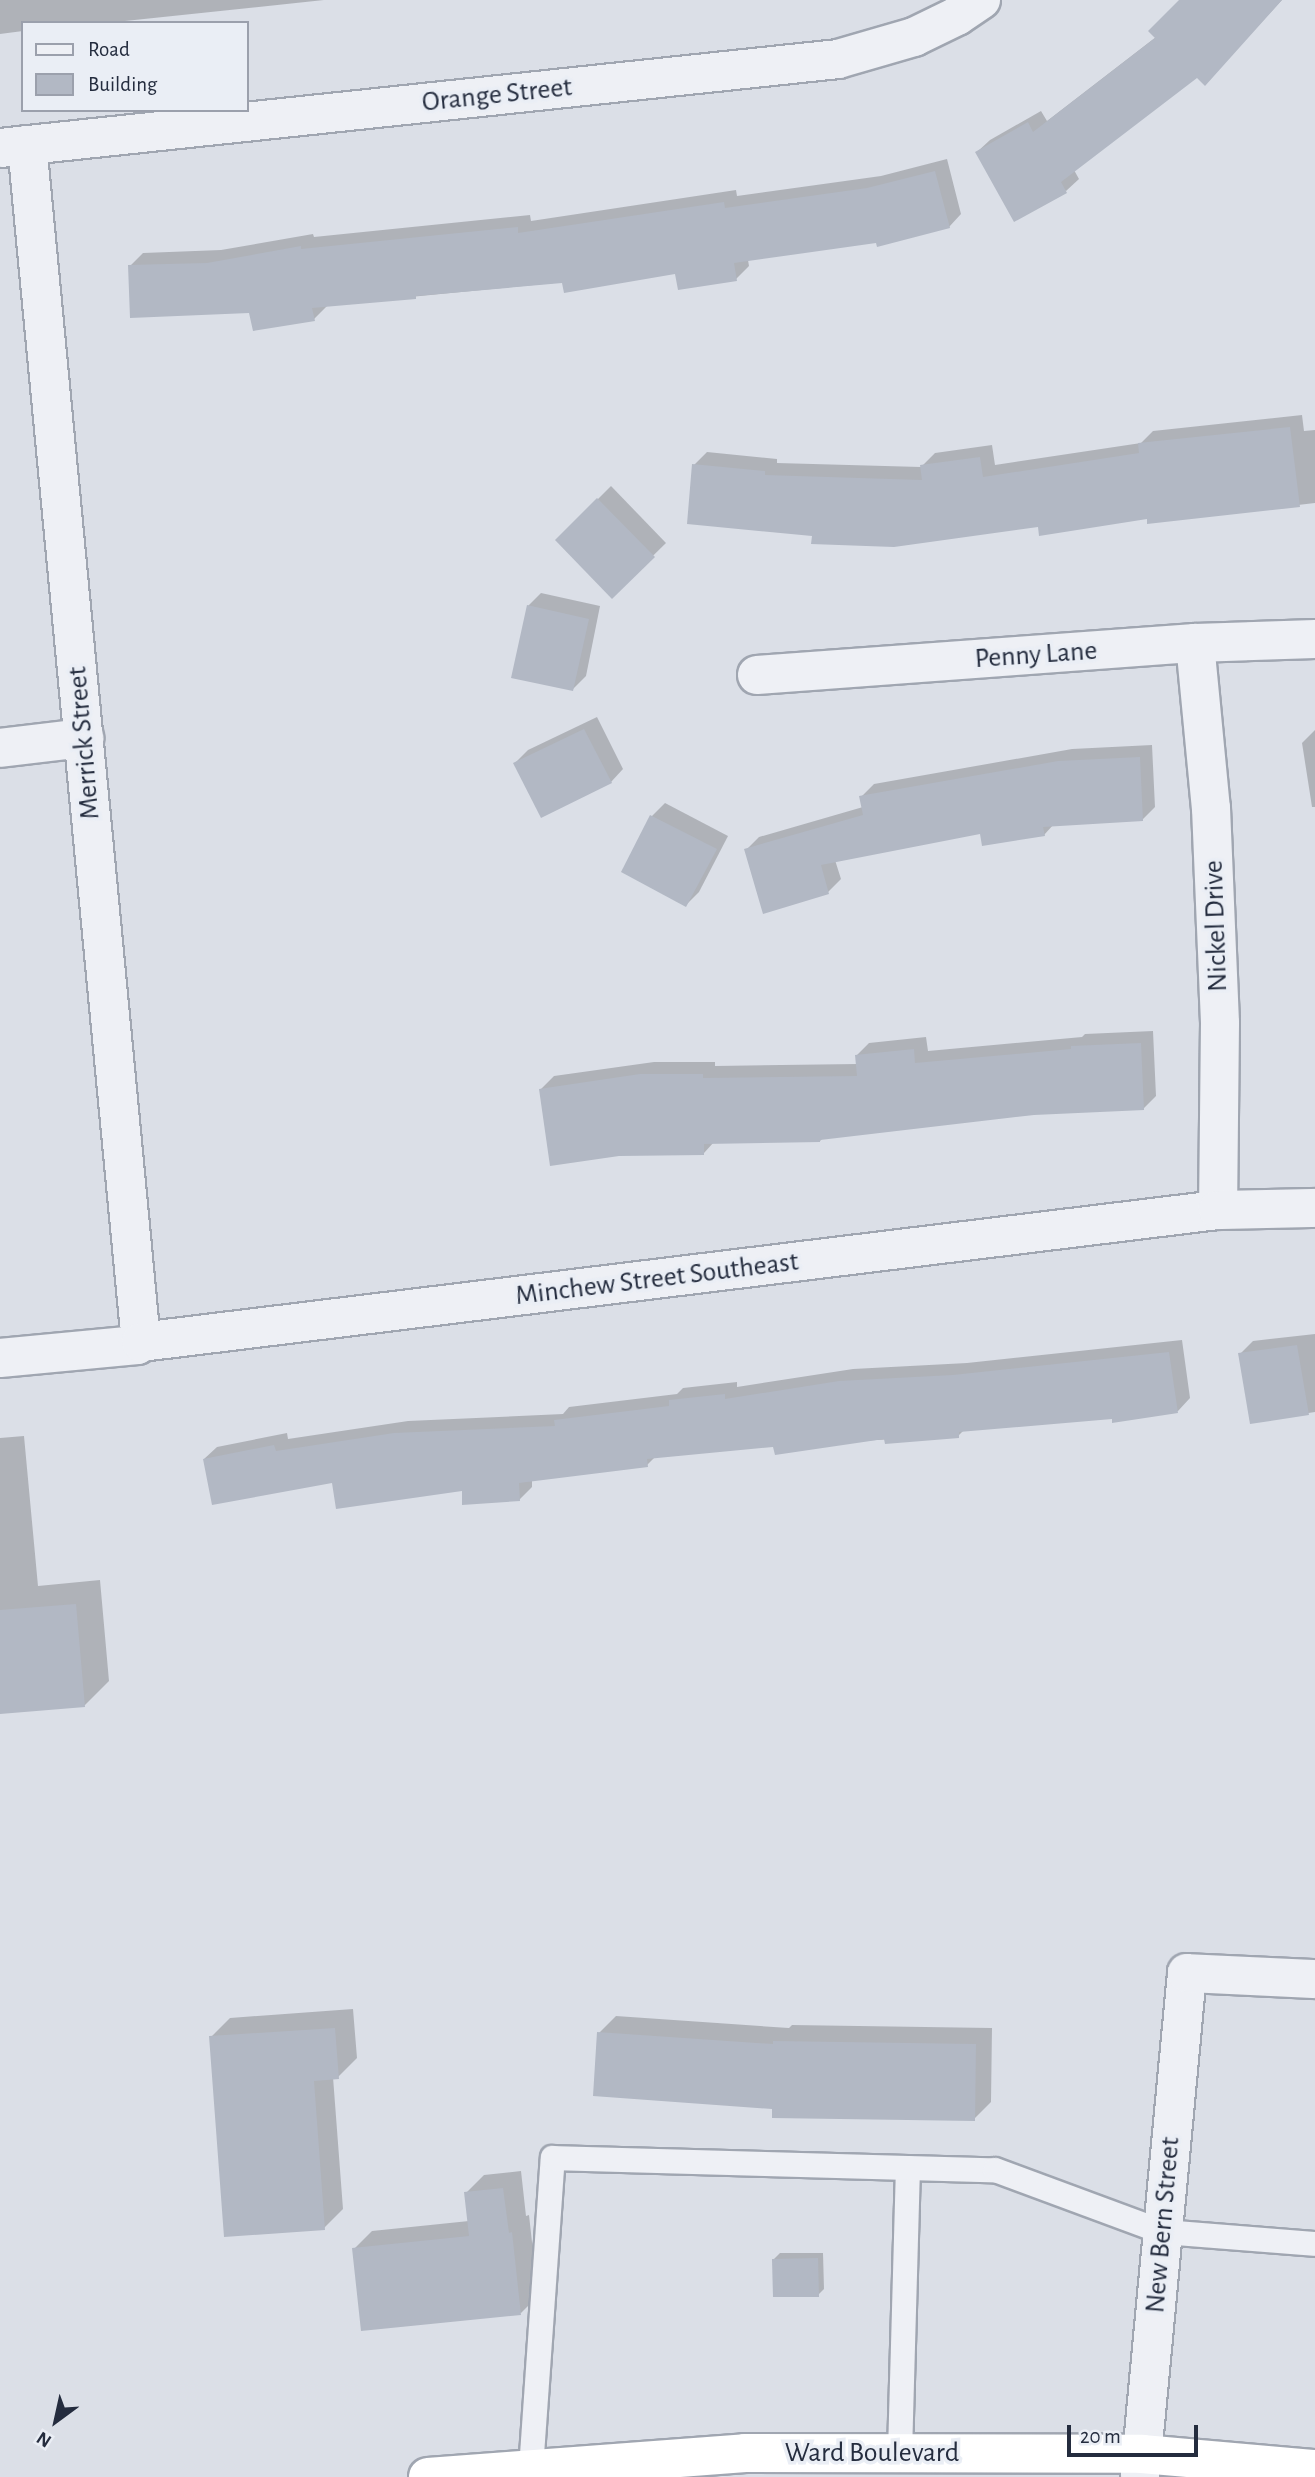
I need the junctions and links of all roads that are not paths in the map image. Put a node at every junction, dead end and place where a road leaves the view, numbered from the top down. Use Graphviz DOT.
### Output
graph roads {
  1 [pos="981,0"];
  2 [pos="14,146"];
  3 [pos="1315,639"];
  4 [pos="1195,643"];
  5 [pos="757,676"];
  6 [pos="84,738"];
  7 [pos="0,748"];
  8 [pos="1315,1208"];
  9 [pos="1218,1210"];
  10 [pos="141,1342"];
  11 [pos="0,1358"];
  12 [pos="1315,1979"];
  13 [pos="908,2168"];
  14 [pos="1163,2232"];
  15 [pos="1315,2244"];
  16 [pos="901,2453"];
  17 [pos="1141,2465"];
  18 [pos="531,2469"];
  19 [pos="1315,2469"];
  20 [pos="428,2477"];
  1 -- 2 [label="street, Orange Street"];
  2 -- 6 [label="street, Merrick Street"];
  3 -- 4 [label="street, Penny Lane"];
  4 -- 5 [label="street, Penny Lane"];
  4 -- 9 [label="street, Nickel Drive"];
  6 -- 7 [label="street"];
  6 -- 10 [label="street, Merrick Street"];
  8 -- 9 [label="street, Minchew Street Southeast"];
  9 -- 10 [label="street, Minchew Street Southeast"];
  10 -- 11 [label="street, Minchew Street Southeast"];
  12 -- 14 [label="street, New Bern Street"];
  13 -- 14 [label="lane"];
  13 -- 16 [label="lane"];
  13 -- 18 [label="lane"];
  14 -- 15 [label="lane"];
  14 -- 17 [label="street, New Bern Street"];
  16 -- 17 [label="highway, Ward Boulevard"];
  16 -- 18 [label="highway, Ward Boulevard"];
  17 -- 19 [label="highway, Ward Boulevard"];
  18 -- 20 [label="highway, Ward Boulevard"];
}
